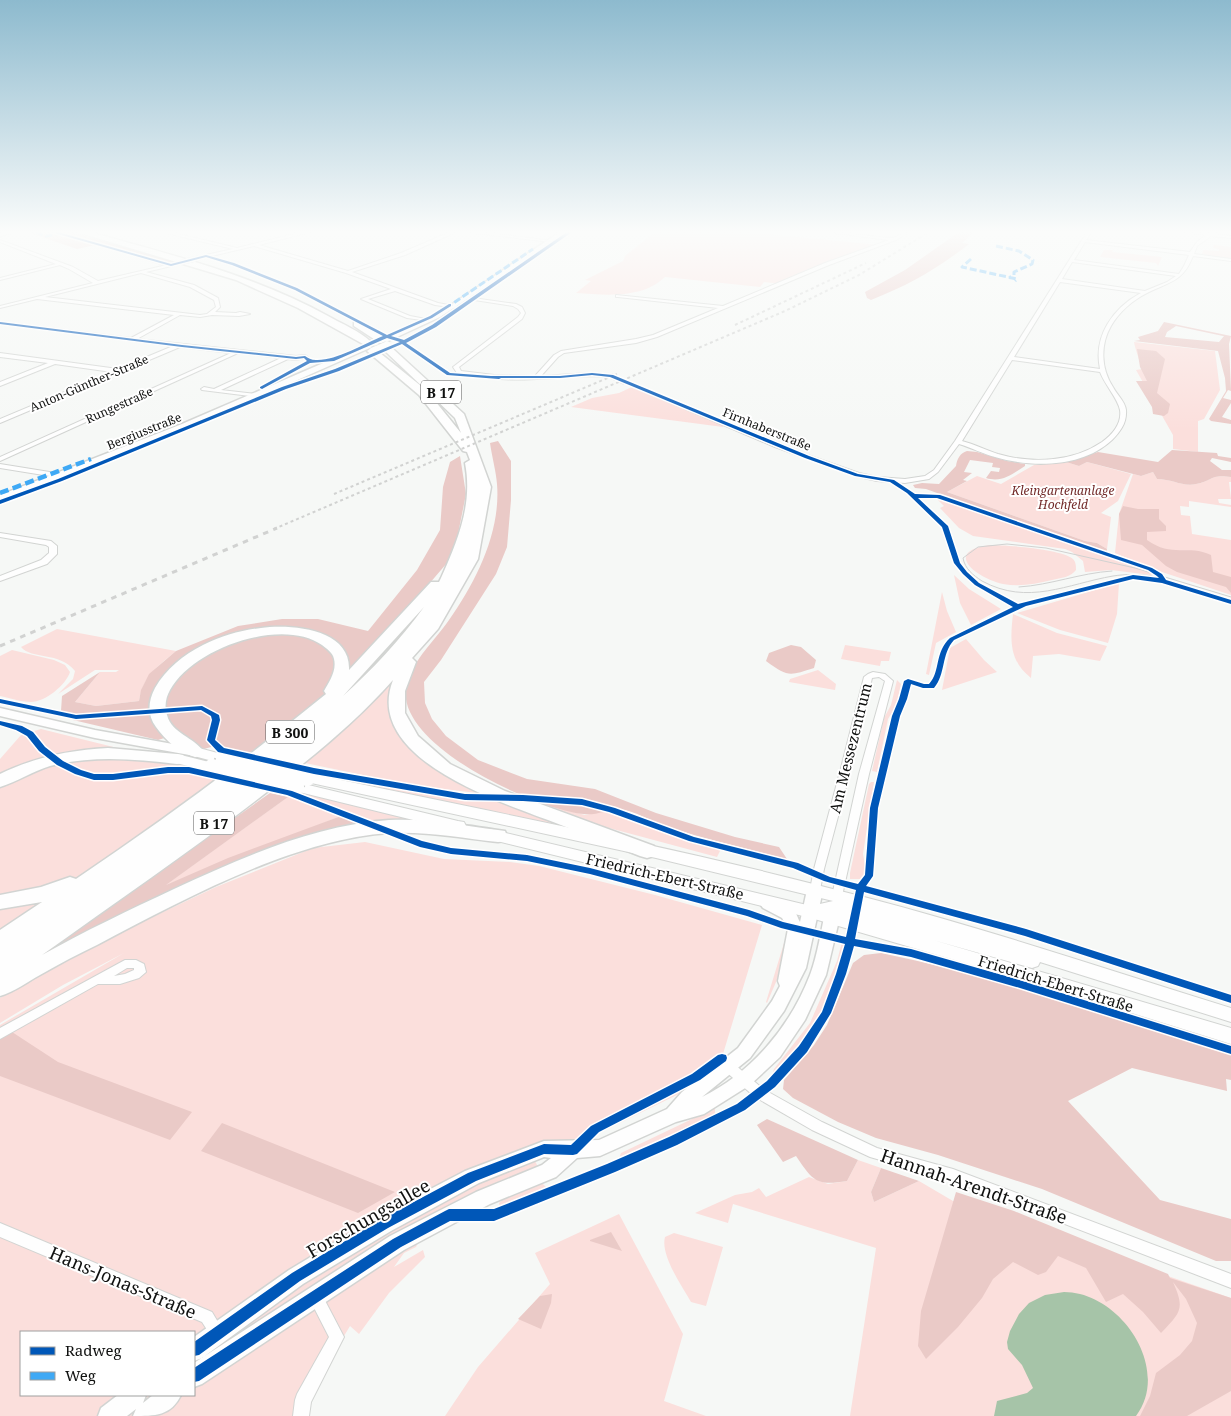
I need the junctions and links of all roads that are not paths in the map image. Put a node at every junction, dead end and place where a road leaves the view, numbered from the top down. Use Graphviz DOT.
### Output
graph roads {
  1 [pos="38,298"];
  2 [pos="215,298"];
  3 [pos="292,298"];
  4 [pos="299,298"];
  5 [pos="366,298"];
  6 [pos="421,298"];
  7 [pos="467,298"];
  8 [pos="637,298"];
  9 [pos="748,298"];
  10 [pos="1048,298"];
  11 [pos="1136,298"];
  12 [pos="0,307"];
  13 [pos="454,307"];
  14 [pos="725,308"];
  15 [pos="211,313"];
  16 [pos="179,314"];
  17 [pos="239,314"];
  18 [pos="429,320"];
  19 [pos="0,323"];
  20 [pos="132,340"];
  21 [pos="178,346"];
  22 [pos="378,346"];
  23 [pos="237,352"];
  24 [pos="0,355"];
  25 [pos="287,357"];
  26 [pos="306,357"];
  27 [pos="1011,358"];
  28 [pos="56,362"];
  29 [pos="118,371"];
  30 [pos="1103,371"];
  31 [pos="610,376"];
  32 [pos="537,377"];
  33 [pos="625,382"];
  34 [pos="0,384"];
  35 [pos="446,385"];
  36 [pos="204,389"];
  37 [pos="216,390"];
  38 [pos="257,396"];
  39 [pos="467,408"];
  40 [pos="0,421"];
  41 [pos="958,442"];
  42 [pos="472,448"];
  43 [pos="0,459"];
  44 [pos="0,466"];
  45 [pos="62,476"];
  46 [pos="0,498"];
  47 [pos="0,535"];
  48 [pos="457,561"];
  49 [pos="0,579"];
  50 [pos="411,653"];
  51 [pos="0,712"];
  52 [pos="312,713"];
  53 [pos="94,734"];
  54 [pos="195,752"];
  55 [pos="177,759"];
  56 [pos="218,763"];
  57 [pos="0,781"];
  58 [pos="302,782"];
  59 [pos="498,836"];
  60 [pos="647,851"];
  61 [pos="97,873"];
  62 [pos="815,890"];
  63 [pos="750,896"];
  64 [pos="0,902"];
  65 [pos="834,907"];
  66 [pos="811,912"];
  67 [pos="0,940"];
  68 [pos="0,954"];
  69 [pos="0,973"];
  70 [pos="98,980"];
  71 [pos="0,988"];
  72 [pos="783,997"];
  73 [pos="1231,1015"];
  74 [pos="0,1034"];
  75 [pos="1231,1036"];
  76 [pos="730,1067"];
  77 [pos="744,1080"];
  78 [pos="673,1115"];
  79 [pos="573,1150"];
  80 [pos="0,1230"];
  81 [pos="1231,1281"];
  82 [pos="315,1296"];
  83 [pos="218,1333"];
  84 [pos="195,1349"];
  85 [pos="227,1355"];
  86 [pos="195,1375"];
  87 [pos="134,1396"];
  88 [pos="169,1396"];
  89 [pos="302,1415"];
  90 [pos="109,1416"];
  91 [pos="144,1416"];
  1 -- 12 [label="street"];
  1 -- 16 [label="street"];
  2 -- 15 [label="street"];
  3 -- 22 [label="highway, B 17"];
  4 -- 22 [label="highway"];
  5 -- 18 [label="street"];
  6 -- 13 [label="street"];
  7 -- 13 [label="street"];
  7 -- 32 [label="street"];
  8 -- 14 [label="street"];
  9 -- 14 [label="street"];
  10 -- 27 [label="street, Firnhaberstraße"];
  11 -- 30 [label="street"];
  13 -- 18 [label="street"];
  13 -- 22 [label="street"];
  14 -- 32 [label="street"];
  15 -- 16 [label="street"];
  15 -- 17 [label="street"];
  16 -- 20 [label="street"];
  18 -- 22 [label="street"];
  19 -- 20 [label="street"];
  20 -- 21 [label="street"];
  21 -- 23 [label="street"];
  21 -- 29 [label="street, Anton-Günther-Straße"];
  22 -- 35 [label="highway"];
  22 -- 38 [label="street, Bergiusstraße"];
  22 -- 42 [label="highway, B 17"];
  23 -- 25 [label="street"];
  23 -- 43 [label="street, Rungestraße"];
  24 -- 28 [label="street"];
  25 -- 26 [label="street"];
  25 -- 37 [label="street"];
  27 -- 30 [label="street"];
  27 -- 41 [label="street, Firnhaberstraße"];
  28 -- 29 [label="street"];
  28 -- 34 [label="street"];
  29 -- 40 [label="street, Anton-Günther-Straße"];
  30 -- 41 [label="street"];
  31 -- 32 [label="street"];
  33 -- 41 [label="street, Firnhaberstraße"];
  36 -- 37 [label="street"];
  37 -- 38 [label="street"];
  38 -- 45 [label="street, Bergiusstraße"];
  39 -- 42 [label="highway"];
  42 -- 48 [label="highway, B 17"];
  42 -- 50 [label="highway, B 17"];
  44 -- 45 [label="street"];
  45 -- 46 [label="street, Bergiusstraße"];
  47 -- 49 [label="street"];
  48 -- 52 [label="highway, B 300"];
  48 -- 68 [label="highway, B 17"];
  50 -- 60 [label="highway"];
  50 -- 69 [label="highway, B 17"];
  51 -- 53 [label="street, Friedrich-Ebert-Straße"];
  52 -- 54 [label="highway"];
  52 -- 61 [label="highway, B 300"];
  53 -- 54 [label="street, Friedrich-Ebert-Straße"];
  53 -- 55 [label="street, Friedrich-Ebert-Straße"];
  54 -- 56 [label="main road, Friedrich-Ebert-Straße"];
  55 -- 56 [label="main road, Friedrich-Ebert-Straße"];
  55 -- 57 [label="highway"];
  56 -- 58 [label="main road, Friedrich-Ebert-Straße, bridge"];
  58 -- 59 [label="main road, Friedrich-Ebert-Straße"];
  58 -- 60 [label="main road, Friedrich-Ebert-Straße"];
  59 -- 63 [label="main road, Friedrich-Ebert-Straße"];
  59 -- 71 [label="highway"];
  60 -- 62 [label="main road, Friedrich-Ebert-Straße"];
  61 -- 64 [label="highway, B 300"];
  61 -- 67 [label="highway"];
  62 -- 65 [label="main road, Friedrich-Ebert-Straße"];
  62 -- 65 [label="street, Am Messezentrum"];
  62 -- 66 [label="street, Am Messezentrum"];
  63 -- 66 [label="main road, Friedrich-Ebert-Straße"];
  63 -- 72 [label="street"];
  65 -- 66 [label="main road, Friedrich-Ebert-Straße"];
  65 -- 73 [label="main road, Friedrich-Ebert-Straße"];
  65 -- 75 [label="main road, Friedrich-Ebert-Straße"];
  65 -- 77 [label="street, Forschungsallee"];
  66 -- 72 [label="street, Forschungsallee"];
  70 -- 74 [label="street"];
  72 -- 76 [label="street, Forschungsallee"];
  76 -- 77 [label="street, Hannah-Arendt-Straße"];
  76 -- 78 [label="street, Forschungsallee"];
  77 -- 78 [label="street, Forschungsallee"];
  77 -- 81 [label="street, Hannah-Arendt-Straße"];
  78 -- 79 [label="street, Forschungsallee"];
  79 -- 82 [label="street"];
  79 -- 83 [label="street, Forschungsallee"];
  80 -- 83 [label="street, Hans-Jonas-Straße"];
  82 -- 85 [label="street"];
  82 -- 89 [label="street"];
  83 -- 84 [label="street, Forschungsallee"];
  83 -- 85 [label="street, Hans-Jonas-Straße"];
  85 -- 86 [label="street"];
  87 -- 90 [label="street"];
  88 -- 91 [label="street"];
}
